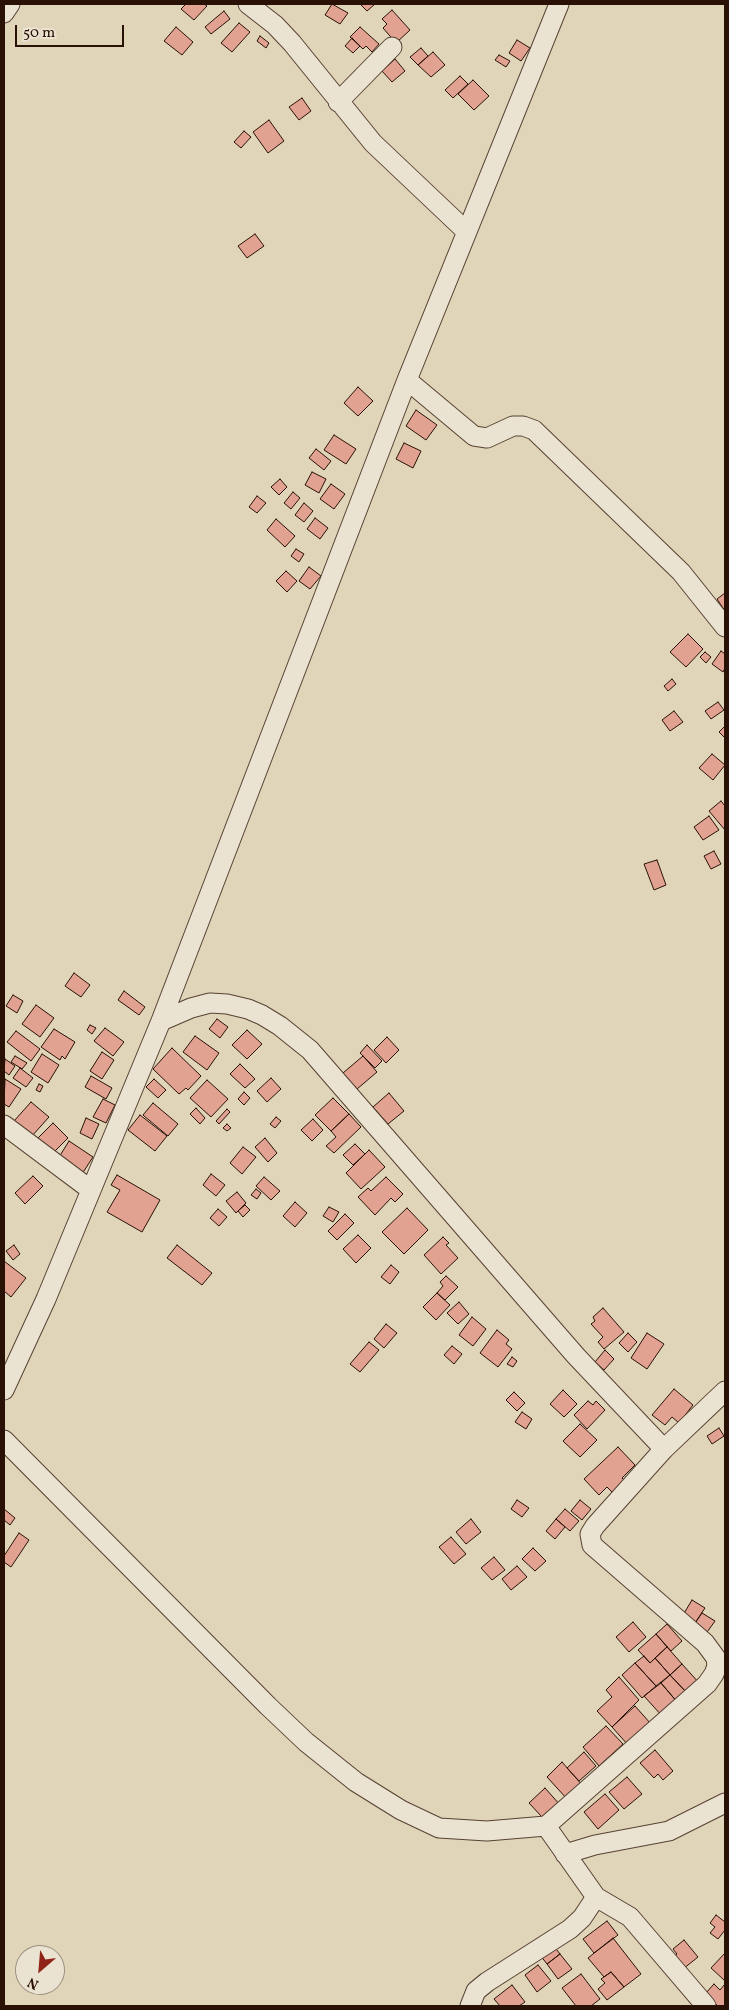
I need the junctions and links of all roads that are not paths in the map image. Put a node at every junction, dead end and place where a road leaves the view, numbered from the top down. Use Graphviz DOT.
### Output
graph roads {
  1 [pos="10,4"];
  2 [pos="248,4"];
  3 [pos="558,4"];
  4 [pos="4,13"];
  5 [pos="392,47"];
  6 [pos="338,102"];
  7 [pos="467,232"];
  8 [pos="407,380"];
  9 [pos="725,628"];
  10 [pos="161,1021"];
  11 [pos="4,1125"];
  12 [pos="91,1190"];
  13 [pos="4,1390"];
  14 [pos="725,1391"];
  15 [pos="4,1440"];
  16 [pos="664,1448"];
  17 [pos="725,1803"];
  18 [pos="546,1826"];
  19 [pos="565,1854"];
  20 [pos="596,1897"];
  21 [pos="470,2006"];
  22 [pos="706,2006"];
  1 -- 4 [label="street"];
  2 -- 6 [label="street"];
  3 -- 7 [label="street"];
  5 -- 6 [label="street"];
  6 -- 7 [label="street"];
  7 -- 8 [label="street"];
  8 -- 9 [label="street"];
  8 -- 10 [label="street"];
  10 -- 12 [label="street"];
  10 -- 16 [label="street"];
  11 -- 12 [label="street"];
  12 -- 13 [label="street"];
  14 -- 16 [label="street"];
  15 -- 18 [label="street"];
  16 -- 18 [label="street"];
  17 -- 19 [label="street"];
  18 -- 19 [label="street"];
  19 -- 20 [label="street"];
  20 -- 21 [label="street"];
  20 -- 22 [label="street"];
}
